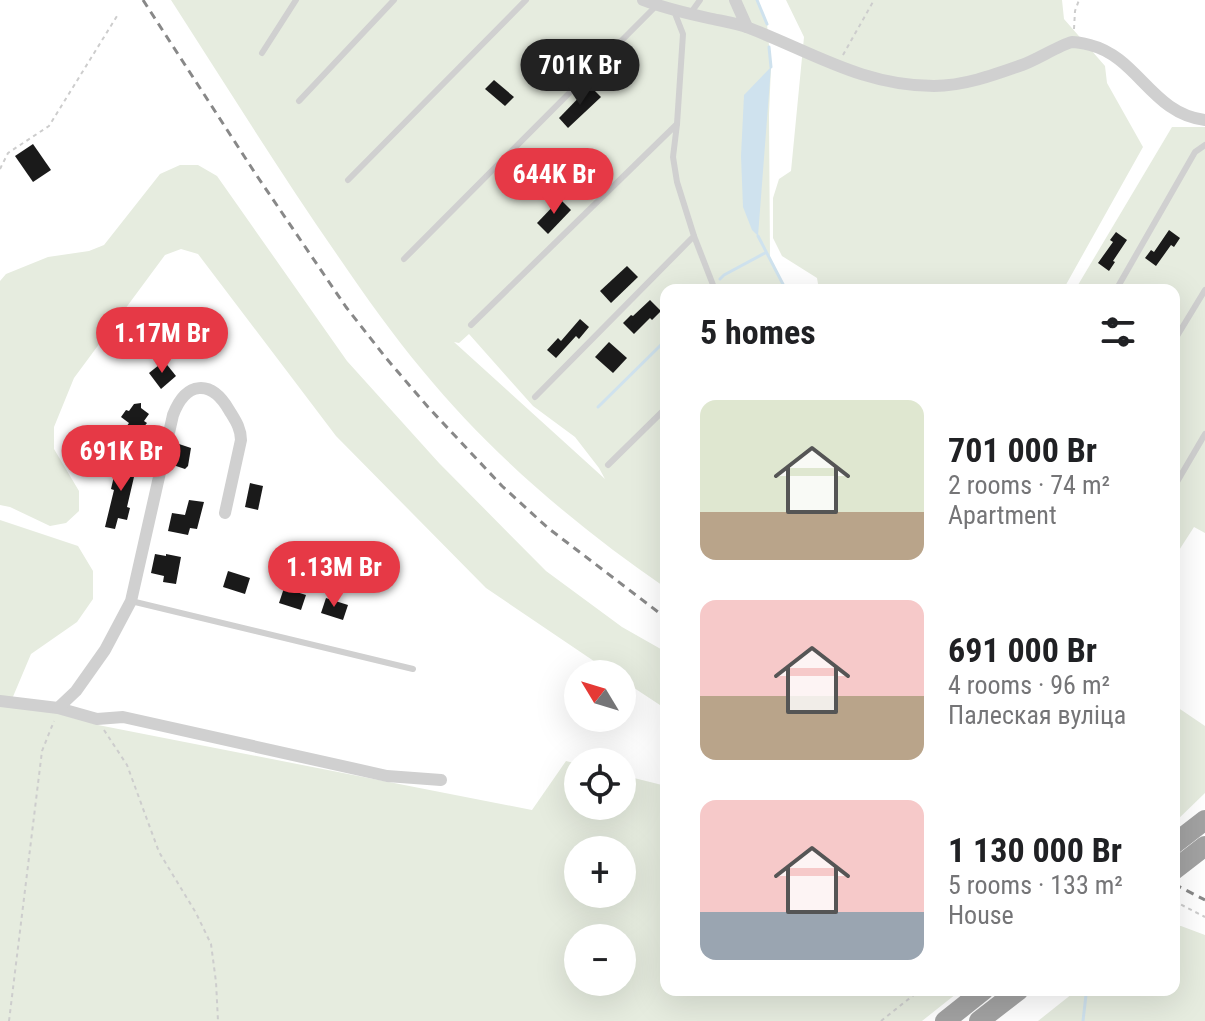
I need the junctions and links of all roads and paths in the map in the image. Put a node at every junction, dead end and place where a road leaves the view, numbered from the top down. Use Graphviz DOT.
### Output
graph roads {
  1 [pos="296,0"];
  2 [pos="394,0"];
  3 [pos="526,0"];
  4 [pos="643,0"];
  5 [pos="700,0"];
  6 [pos="735,0"];
  7 [pos="874,0"];
  8 [pos="1079,0"];
  9 [pos="657,5"];
  10 [pos="674,11"];
  11 [pos="690,14"];
  12 [pos="117,16"];
  13 [pos="747,27"];
  14 [pos="1073,42"];
  15 [pos="262,53"];
  16 [pos="836,66"];
  17 [pos="299,101"];
  18 [pos="1205,120"];
  19 [pos="677,124"];
  20 [pos="1205,145"];
  21 [pos="0,169"];
  22 [pos="348,180"];
  23 [pos="694,236"];
  24 [pos="404,259"];
  25 [pos="713,284"];
  26 [pos="1119,284"];
  27 [pos="1205,290"];
  28 [pos="471,325"];
  29 [pos="1180,331"];
  30 [pos="535,397"];
  31 [pos="660,414"];
  32 [pos="1205,434"];
  33 [pos="608,465"];
  34 [pos="1180,477"];
  35 [pos="225,513"];
  36 [pos="131,601"];
  37 [pos="413,669"];
  38 [pos="0,701"];
  39 [pos="58,708"];
  40 [pos="97,719"];
  41 [pos="441,780"];
  42 [pos="1205,820"];
  43 [pos="1180,839"];
  44 [pos="1198,852"];
  45 [pos="1180,866"];
  46 [pos="1180,904"];
  47 [pos="1205,917"];
  48 [pos="912,996"];
  49 [pos="976,996"];
  50 [pos="1011,996"];
  51 [pos="9,1021"];
  52 [pos="218,1021"];
  53 [pos="881,1021"];
  54 [pos="945,1021"];
  55 [pos="979,1021"];
  1 -- 15 [label="lane"];
  2 -- 17 [label="lane"];
  3 -- 22 [label="lane"];
  4 -- 9 [label="street"];
  5 -- 11 [label="lane"];
  6 -- 13 [label="street"];
  7 -- 16 [label="path"];
  8 -- 14 [label="path"];
  9 -- 10 [label="street"];
  9 -- 24 [label="lane"];
  10 -- 11 [label="street"];
  10 -- 19 [label="lane"];
  11 -- 13 [label="street"];
  12 -- 21 [label="path"];
  13 -- 16 [label="street"];
  14 -- 16 [label="street"];
  14 -- 18 [label="street"];
  19 -- 23 [label="lane"];
  19 -- 28 [label="lane"];
  20 -- 26 [label="lane"];
  23 -- 25 [label="lane"];
  23 -- 30 [label="lane"];
  27 -- 29 [label="lane"];
  31 -- 33 [label="lane"];
  32 -- 34 [label="lane"];
  35 -- 36 [label="street"];
  36 -- 37 [label="lane"];
  36 -- 39 [label="street"];
  38 -- 39 [label="street"];
  39 -- 40 [label="street"];
  39 -- 51 [label="path"];
  40 -- 41 [label="street"];
  40 -- 52 [label="path"];
  42 -- 43 [label="highway"];
  44 -- 45 [label="highway"];
  46 -- 47 [label="path"];
  48 -- 53 [label="path"];
  49 -- 54 [label="highway"];
  50 -- 55 [label="highway"];
}
